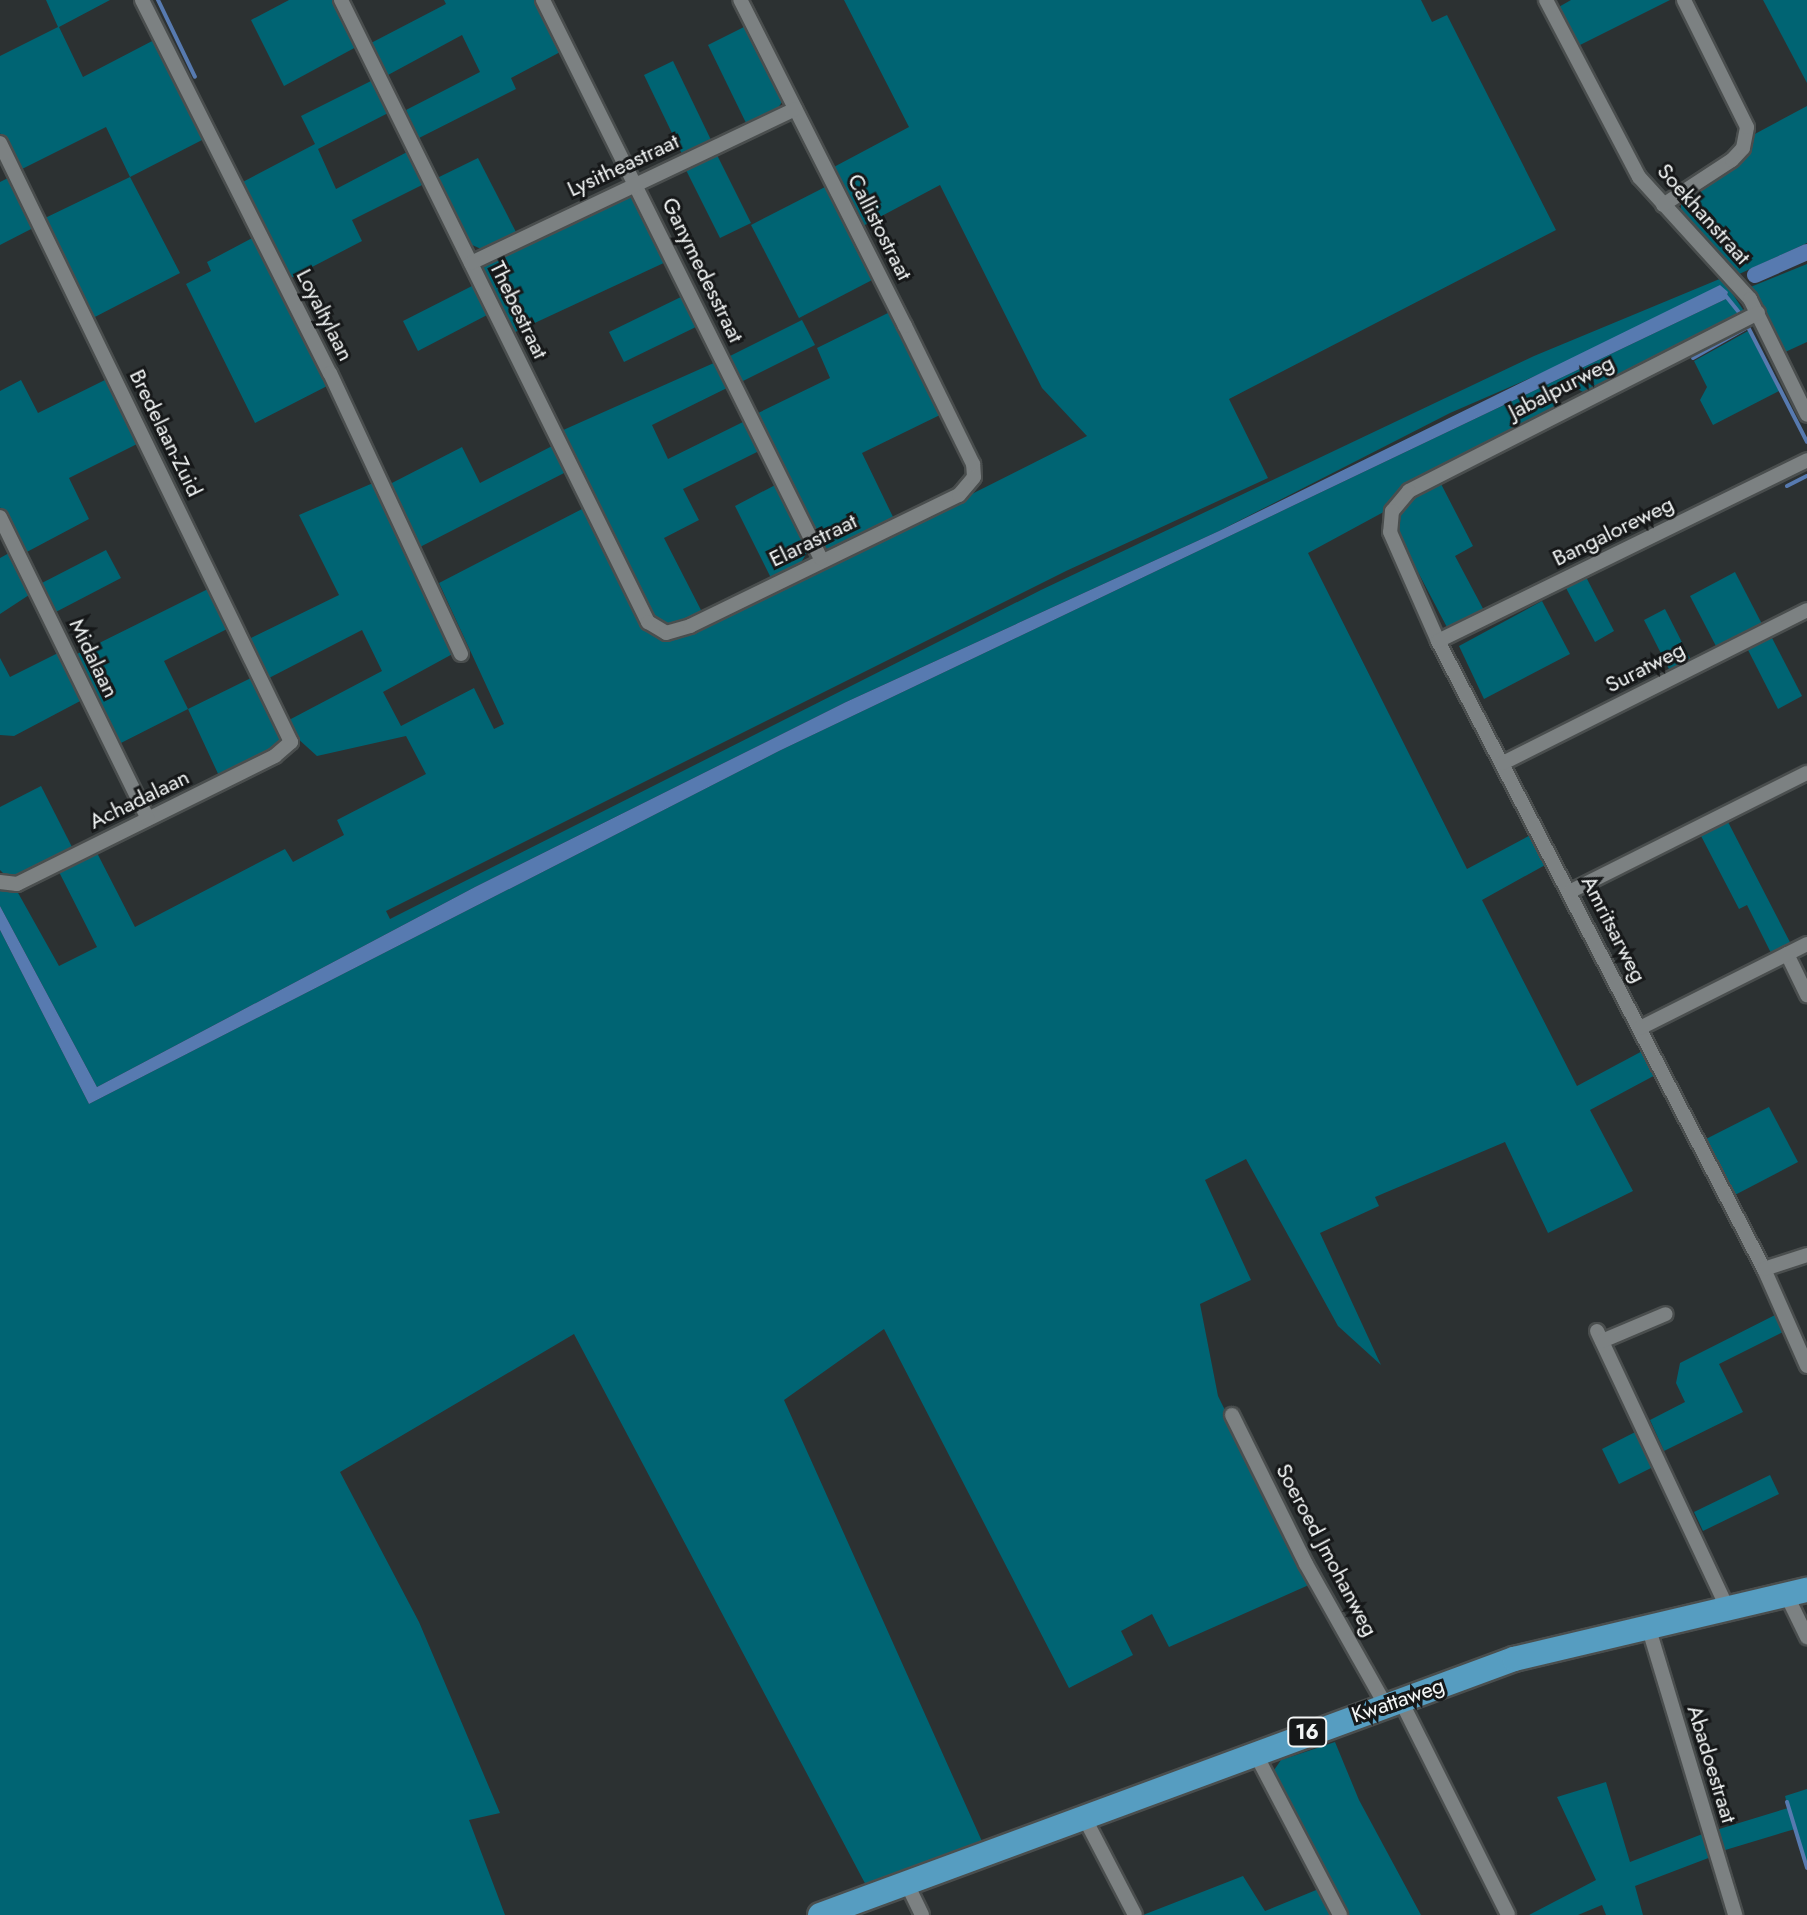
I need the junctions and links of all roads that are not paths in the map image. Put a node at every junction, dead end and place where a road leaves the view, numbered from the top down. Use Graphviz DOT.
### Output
graph roads {
  1 [pos="142,0"];
  2 [pos="341,0"];
  3 [pos="543,0"];
  4 [pos="740,0"];
  5 [pos="1546,0"];
  6 [pos="1684,0"];
  7 [pos="795,109"];
  8 [pos="0,143"];
  9 [pos="635,183"];
  10 [pos="1663,205"];
  11 [pos="471,263"];
  12 [pos="1758,313"];
  13 [pos="1807,415"];
  14 [pos="1807,460"];
  15 [pos="974,477"];
  16 [pos="1392,511"];
  17 [pos="0,517"];
  18 [pos="821,559"];
  19 [pos="1807,610"];
  20 [pos="666,633"];
  21 [pos="1438,641"];
  22 [pos="461,654"];
  23 [pos="291,742"];
  24 [pos="1503,763"];
  25 [pos="1807,773"];
  26 [pos="148,819"];
  27 [pos="1,884"];
  28 [pos="1569,892"];
  29 [pos="1807,944"];
  30 [pos="1787,954"];
  31 [pos="1807,995"];
  32 [pos="1640,1028"];
  33 [pos="1807,1255"];
  34 [pos="1764,1269"];
  35 [pos="1666,1314"];
  36 [pos="1807,1366"];
  37 [pos="1232,1415"];
  38 [pos="1797,1593"];
  39 [pos="1728,1610"];
  40 [pos="1648,1626"];
  41 [pos="1807,1637"];
  42 [pos="1392,1702"];
  43 [pos="1254,1751"];
  44 [pos="1084,1817"];
  45 [pos="907,1884"];
  46 [pos="820,1915"];
  47 [pos="922,1915"];
  48 [pos="1135,1915"];
  49 [pos="1340,1915"];
  50 [pos="1508,1915"];
  51 [pos="1735,1915"];
  1 -- 22 [label="street, Loyaltylaan"];
  2 -- 11 [label="street, Thebestraat"];
  3 -- 9 [label="street, Ganymedesstraat"];
  4 -- 7 [label="street, Callistostraat"];
  5 -- 10 [label="street, Soekhanstraat"];
  6 -- 10 [label="street"];
  7 -- 9 [label="street, Lysitheastraat"];
  7 -- 15 [label="street, Callistostraat"];
  8 -- 23 [label="street, Bredelaan-Zuid"];
  9 -- 11 [label="street, Lysitheastraat"];
  9 -- 18 [label="street, Ganymedesstraat"];
  10 -- 12 [label="street, Soekhanstraat"];
  11 -- 20 [label="street, Thebestraat"];
  12 -- 13 [label="street, Soekhanstraat"];
  12 -- 16 [label="street, Jabalpurweg"];
  14 -- 21 [label="street, Bangaloreweg"];
  15 -- 18 [label="street, Elarastraat"];
  16 -- 21 [label="street, Amritsarweg"];
  17 -- 26 [label="street, Midalaan"];
  18 -- 20 [label="street, Elarastraat"];
  19 -- 24 [label="street, Suratweg"];
  21 -- 24 [label="street, Amritsarweg"];
  23 -- 26 [label="street, Achadalaan"];
  24 -- 28 [label="street, Amritsarweg"];
  25 -- 28 [label="street"];
  26 -- 27 [label="street, Achadalaan"];
  28 -- 32 [label="street, Amritsarweg"];
  29 -- 30 [label="street"];
  30 -- 31 [label="street"];
  30 -- 32 [label="street"];
  32 -- 34 [label="street, Amritsarweg"];
  33 -- 34 [label="street"];
  34 -- 36 [label="street, Amritsarweg"];
  35 -- 39 [label="street"];
  37 -- 42 [label="street, Soeroed Jmohanweg"];
  38 -- 39 [label="main road, Kwattaweg / 16"];
  38 -- 41 [label="street"];
  39 -- 40 [label="main road, Kwattaweg / 16"];
  40 -- 42 [label="main road, Kwattaweg / 16"];
  40 -- 51 [label="street, Abadoestraat"];
  42 -- 43 [label="main road, Kwattaweg / 16"];
  42 -- 50 [label="street, Soeroed Jmohanweg"];
  43 -- 44 [label="main road, Kwattaweg / 16"];
  43 -- 49 [label="street"];
  44 -- 45 [label="main road, Kwattaweg / 16"];
  44 -- 48 [label="street"];
  45 -- 46 [label="main road, Kwattaweg / 16"];
  45 -- 47 [label="street"];
}
